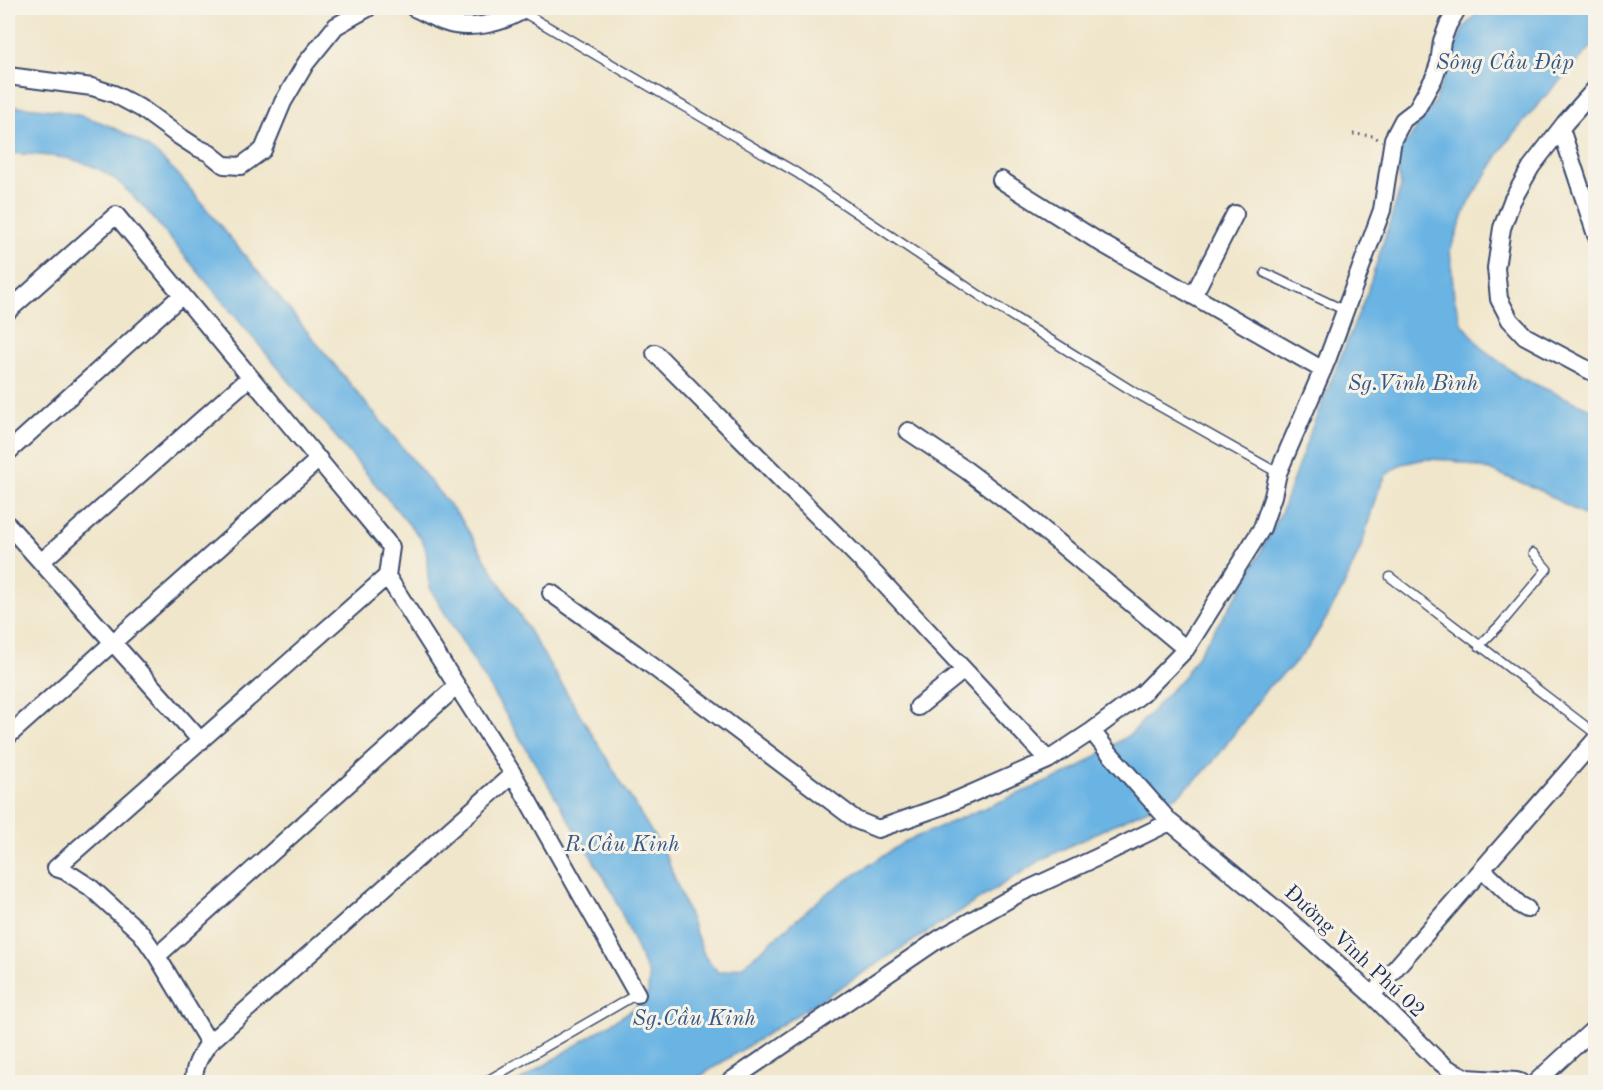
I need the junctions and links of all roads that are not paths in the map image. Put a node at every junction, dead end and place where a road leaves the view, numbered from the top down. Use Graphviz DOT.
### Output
graph roads {
  1 [pos="368,8"];
  2 [pos="414,8"];
  3 [pos="1458,8"];
  4 [pos="519,9"];
  5 [pos="8,76"];
  6 [pos="1596,88"];
  7 [pos="1561,129"];
  8 [pos="1001,180"];
  9 [pos="1235,214"];
  10 [pos="1596,235"];
  11 [pos="1265,273"];
  12 [pos="182,295"];
  13 [pos="1193,296"];
  14 [pos="8,311"];
  15 [pos="1346,311"];
  16 [pos="655,353"];
  17 [pos="1323,370"];
  18 [pos="1596,374"];
  19 [pos="250,377"];
  20 [pos="908,431"];
  21 [pos="8,452"];
  22 [pos="319,459"];
  23 [pos="1278,473"];
  24 [pos="8,525"];
  25 [pos="1533,553"];
  26 [pos="41,562"];
  27 [pos="387,576"];
  28 [pos="1390,577"];
  29 [pos="551,593"];
  30 [pos="113,642"];
  31 [pos="1479,646"];
  32 [pos="1186,649"];
  33 [pos="963,670"];
  34 [pos="457,686"];
  35 [pos="918,707"];
  36 [pos="10,727"];
  37 [pos="1092,731"];
  38 [pos="1596,734"];
  39 [pos="1596,739"];
  40 [pos="201,741"];
  41 [pos="1048,760"];
  42 [pos="513,774"];
  43 [pos="1167,817"];
  44 [pos="1482,869"];
  45 [pos="1527,909"];
  46 [pos="157,956"];
  47 [pos="637,993"];
  48 [pos="1372,995"];
  49 [pos="1596,1027"];
  50 [pos="209,1043"];
  51 [pos="194,1083"];
  52 [pos="485,1083"];
  53 [pos="729,1083"];
  54 [pos="1520,1083"];
  55 [pos="1536,1083"];
  1 -- 5 [label="street"];
  2 -- 4 [label="street"];
  3 -- 15 [label="street"];
  4 -- 23 [label="lane"];
  6 -- 7 [label="street"];
  7 -- 10 [label="street"];
  7 -- 18 [label="street"];
  8 -- 13 [label="street"];
  9 -- 13 [label="street"];
  11 -- 15 [label="lane"];
  12 -- 14 [label="street"];
  12 -- 19 [label="street"];
  12 -- 21 [label="street"];
  13 -- 17 [label="street"];
  15 -- 17 [label="street"];
  16 -- 33 [label="street"];
  17 -- 23 [label="street"];
  19 -- 22 [label="street"];
  19 -- 26 [label="street"];
  20 -- 32 [label="street"];
  22 -- 27 [label="street"];
  22 -- 30 [label="street"];
  23 -- 32 [label="street"];
  24 -- 26 [label="street"];
  25 -- 31 [label="lane"];
  26 -- 30 [label="street"];
  27 -- 34 [label="street"];
  27 -- 40 [label="street"];
  28 -- 31 [label="lane"];
  29 -- 41 [label="street"];
  30 -- 36 [label="street"];
  30 -- 40 [label="street"];
  31 -- 38 [label="lane"];
  32 -- 37 [label="street"];
  33 -- 35 [label="street"];
  33 -- 41 [label="street"];
  34 -- 42 [label="street"];
  34 -- 46 [label="street"];
  37 -- 41 [label="street"];
  37 -- 43 [label="street, Đường Vĩnh Phú 02"];
  39 -- 44 [label="street"];
  40 -- 46 [label="street"];
  42 -- 47 [label="street"];
  42 -- 50 [label="street"];
  43 -- 48 [label="street, Đường Vĩnh Phú 02"];
  43 -- 53 [label="street"];
  44 -- 45 [label="street"];
  44 -- 48 [label="street"];
  46 -- 50 [label="street"];
  47 -- 52 [label="lane"];
  48 -- 54 [label="street, Đường Vĩnh Phú 02"];
  49 -- 55 [label="street"];
  50 -- 51 [label="street"];
}
